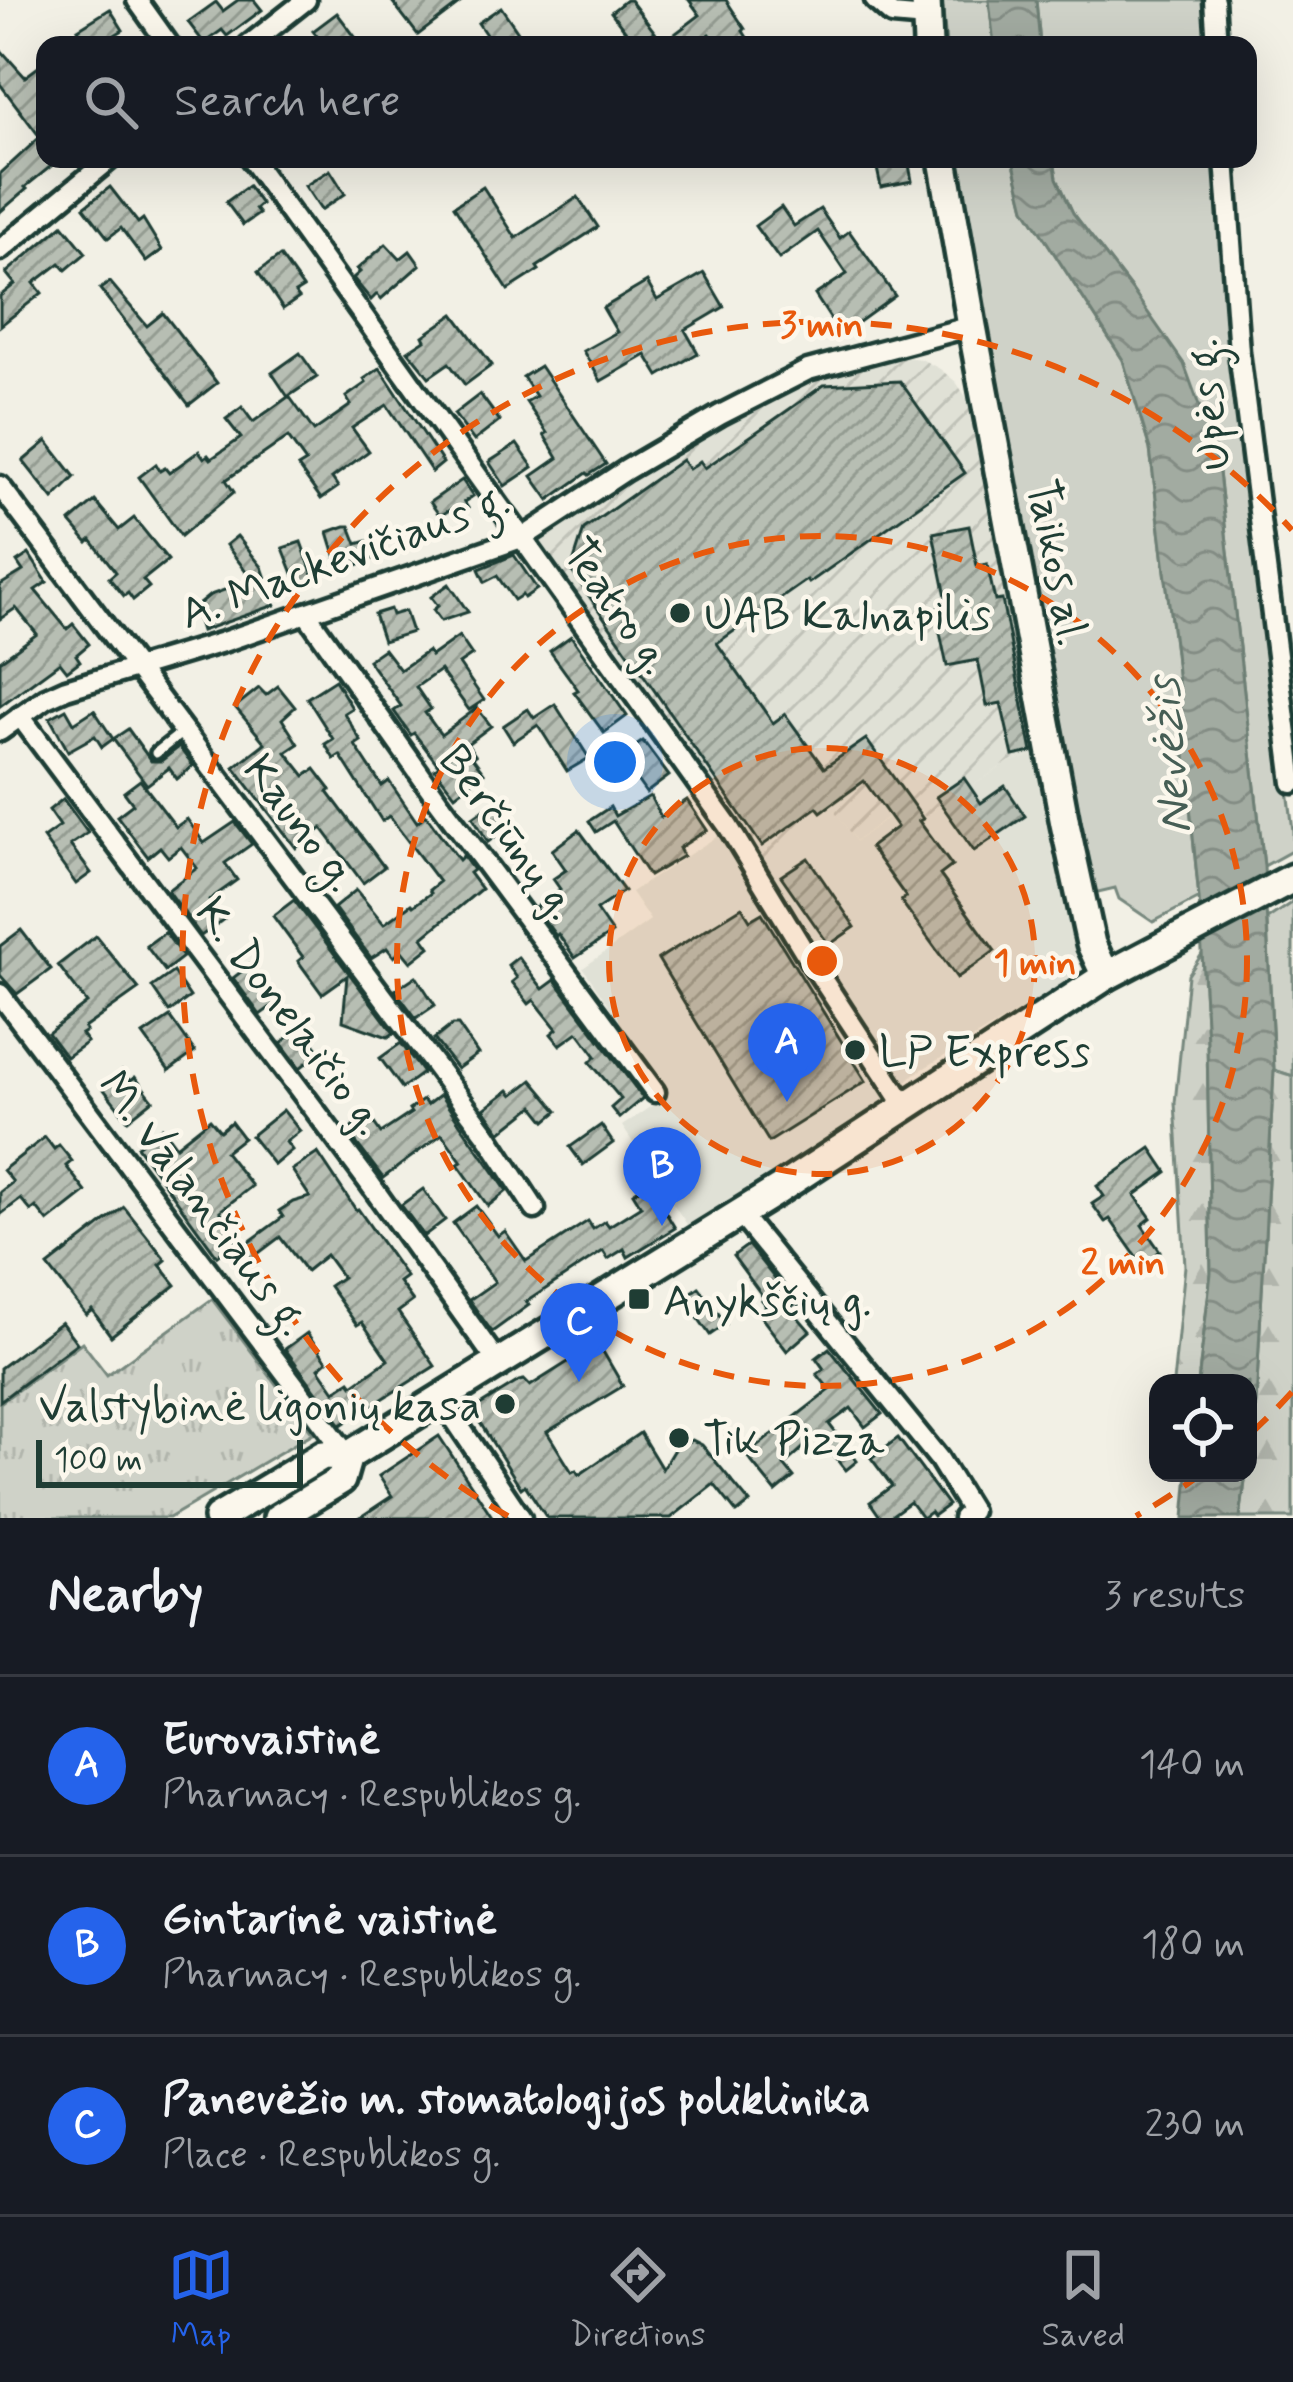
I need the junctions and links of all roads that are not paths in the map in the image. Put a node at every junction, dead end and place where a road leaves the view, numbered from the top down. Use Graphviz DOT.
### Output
graph roads {
  1 [pos="136,0"];
  2 [pos="306,0"];
  3 [pos="875,0"];
  4 [pos="1214,0"];
  5 [pos="927,21"];
  6 [pos="162,36"];
  7 [pos="260,36"];
  8 [pos="1216,36"];
  9 [pos="99,168"];
  10 [pos="258,168"];
  11 [pos="945,168"];
  12 [pos="1226,168"];
  13 [pos="0,250"];
  14 [pos="972,326"];
  15 [pos="0,486"];
  16 [pos="524,537"];
  17 [pos="306,613"];
  18 [pos="139,669"];
  19 [pos="20,716"];
  20 [pos="185,730"];
  21 [pos="0,731"];
  22 [pos="156,753"];
  23 [pos="1293,783"];
  24 [pos="1286,882"];
  25 [pos="1106,976"];
  26 [pos="0,994"];
  27 [pos="655,1092"];
  28 [pos="906,1107"];
  29 [pos="536,1209"];
  30 [pos="740,1214"];
  31 [pos="498,1363"];
  32 [pos="441,1399"];
  33 [pos="349,1456"];
  34 [pos="218,1518"];
  35 [pos="278,1518"];
  36 [pos="521,1518"];
  37 [pos="964,1518"];
  1 -- 6 [label="street"];
  2 -- 7 [label="street"];
  3 -- 5 [label="street"];
  4 -- 8 [label="street"];
  9 -- 13 [label="street"];
  10 -- 16 [label="street, Teatro g."];
  11 -- 14 [label="main road, Taikos al."];
  12 -- 23 [label="street, Upės g."];
  14 -- 16 [label="street, A. Mackevičiaus g."];
  14 -- 25 [label="main road, Taikos al."];
  15 -- 18 [label="street, Kauno g."];
  16 -- 17 [label="street, A. Mackevičiaus g."];
  16 -- 28 [label="street, Teatro g."];
  17 -- 18 [label="street, A. Mackevičiaus g."];
  17 -- 27 [label="street, Berčiūnų g."];
  18 -- 19 [label="street, A. Mackevičiaus g."];
  18 -- 20 [label="street, Kauno g."];
  19 -- 21 [label="street, A. Mackevičiaus g."];
  19 -- 31 [label="street, K. Donelaičio g."];
  20 -- 22 [label="lane"];
  20 -- 29 [label="street, Kauno g."];
  24 -- 25 [label="main road"];
  25 -- 28 [label="main road"];
  26 -- 33 [label="street, M. Valančiaus g."];
  28 -- 30 [label="main road"];
  30 -- 31 [label="main road"];
  30 -- 37 [label="street"];
  31 -- 32 [label="main road"];
  32 -- 33 [label="main road"];
  32 -- 36 [label="street"];
  33 -- 34 [label="main road"];
  33 -- 35 [label="main road"];
}
